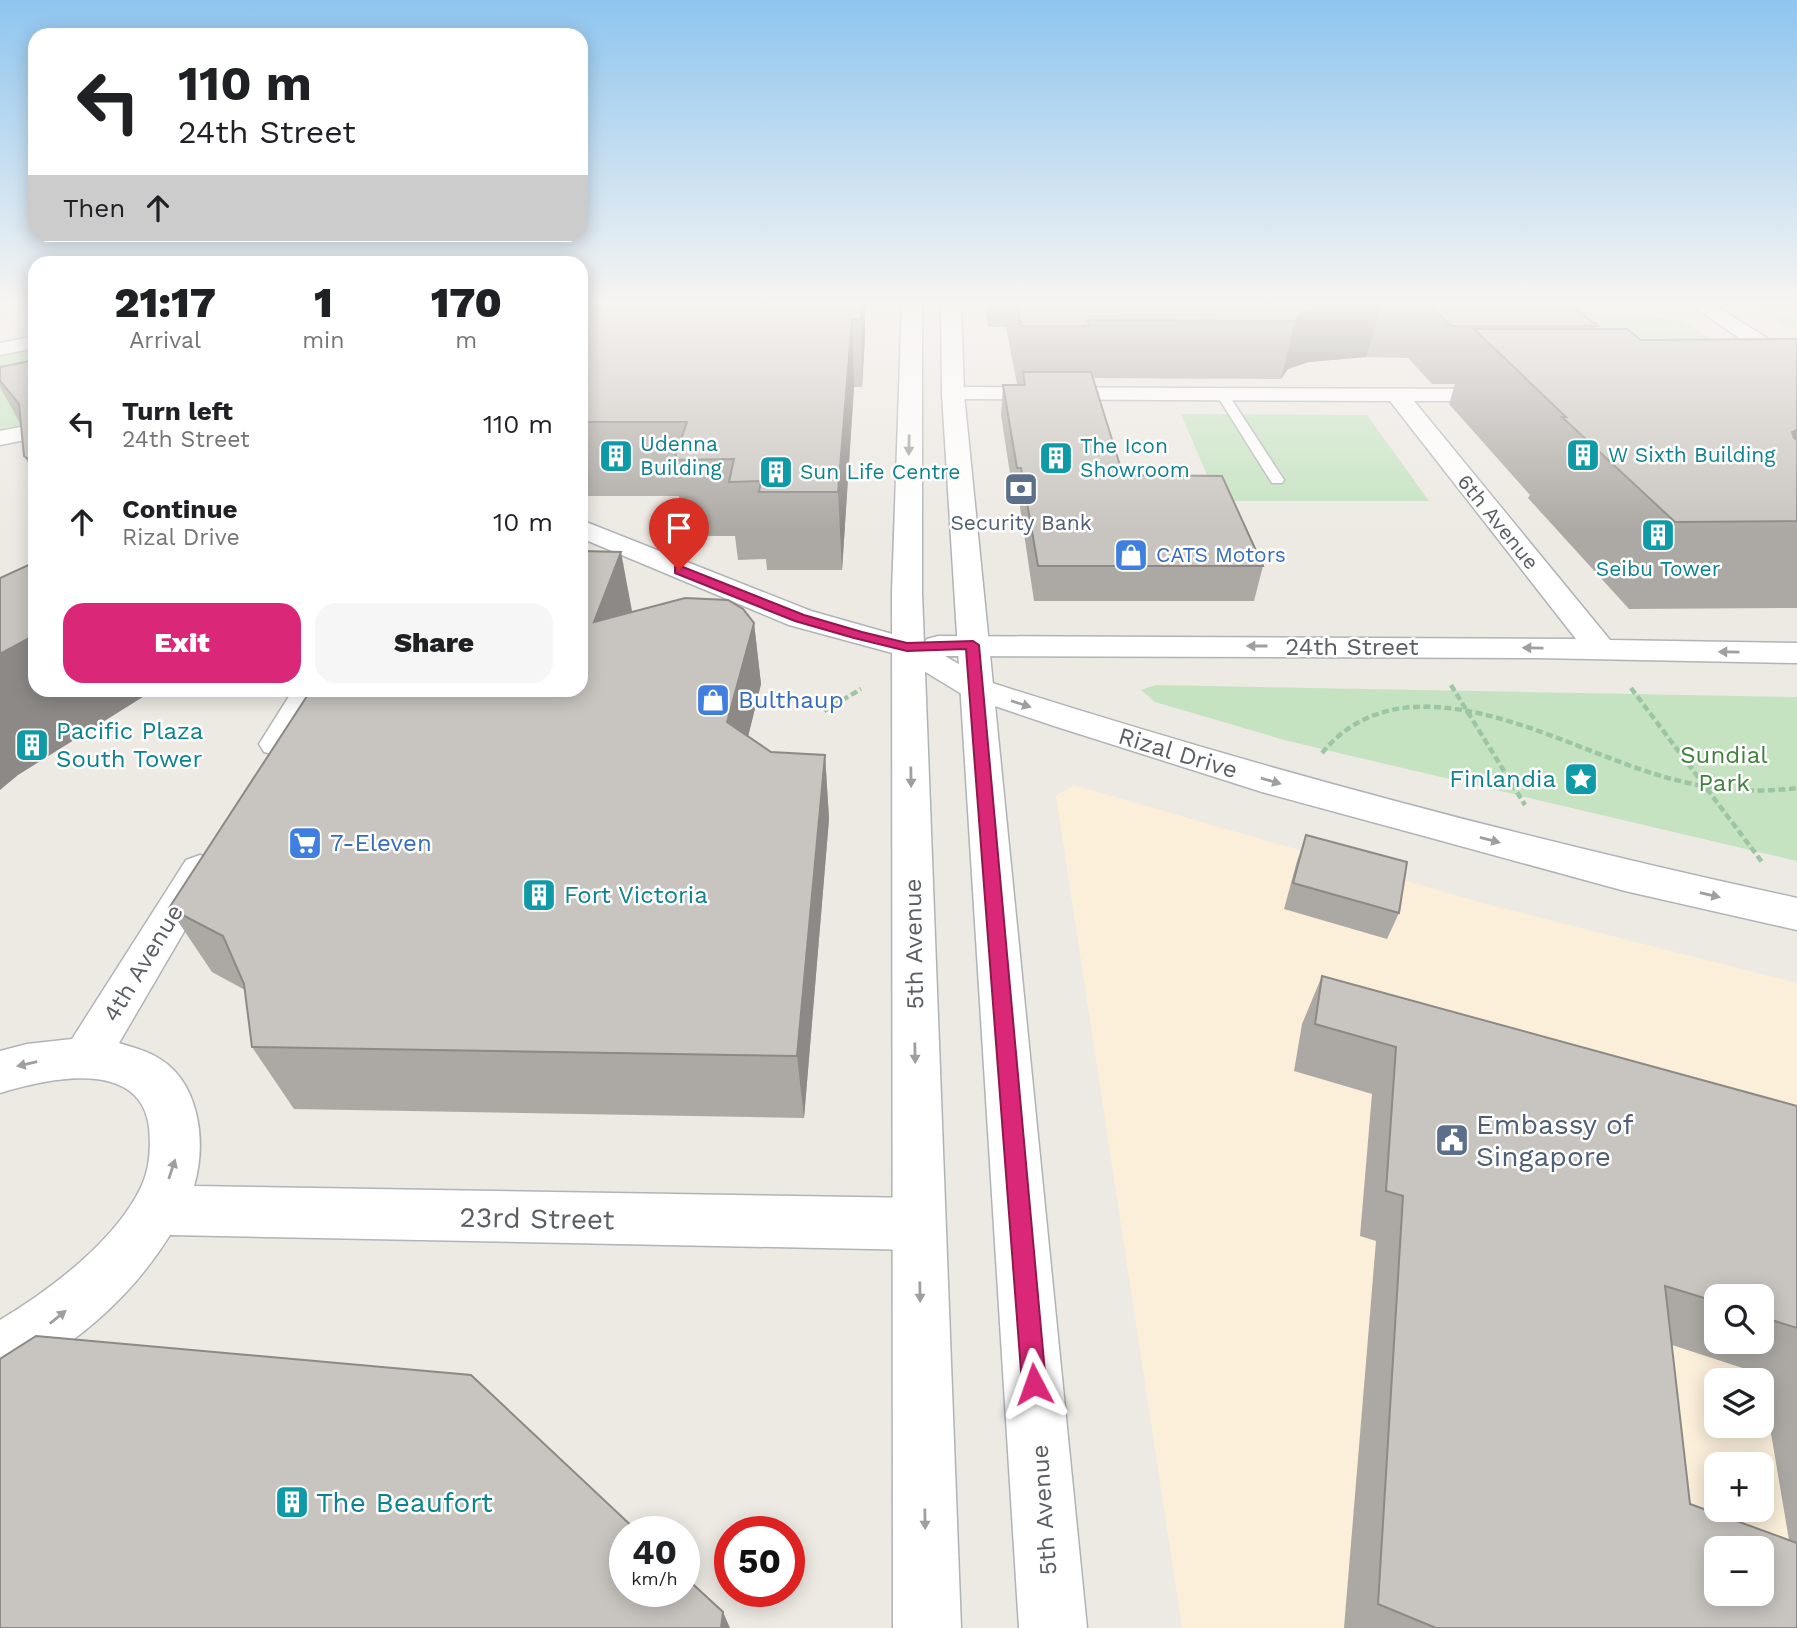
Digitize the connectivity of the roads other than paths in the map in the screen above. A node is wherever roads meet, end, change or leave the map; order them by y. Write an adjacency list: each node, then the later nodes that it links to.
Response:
1 (911, 379): 11 (street, 5th Avenue, one-way to 11)
2 (953, 379): 3 (street, 5th Avenue)
3 (953, 394): 4 (street); 14 (street, 5th Avenue)
4 (1222, 394): 5 (street); 9 (lane)
5 (1396, 394): 6 (street); 12 (street, 6th Avenue)
6 (1533, 394)
7 (28, 432): 8 (street)
8 (0, 438)
9 (1277, 480)
10 (588, 531): 11 (street, Rizal Drive)
11 (907, 647): 14 (street, Rizal Drive); 14 (street, 24th Street); 22 (street, 5th Avenue, one-way to 22)
12 (1601, 649): 13 (street, 24th Street, one-way to 12); 14 (street, 24th Street, one-way to 14)
13 (1797, 653)
14 (975, 667): 18 (street, Rizal Drive, one-way to 18); 25 (street, 5th Avenue)
15 (306, 697): 16 (street)
16 (260, 772)
17 (216, 844): 19 (street, 4th Avenue)
18 (1797, 914)
19 (86, 1057): 20 (street, one-way to 20); 21 (street, one-way to 19)
20 (0, 1072)
21 (156, 1210): 22 (street, 23rd Street); 23 (street, one-way to 21)
22 (918, 1224): 24 (street, 5th Avenue, one-way to 24)
23 (0, 1352)
24 (927, 1628)
25 (1053, 1628)

